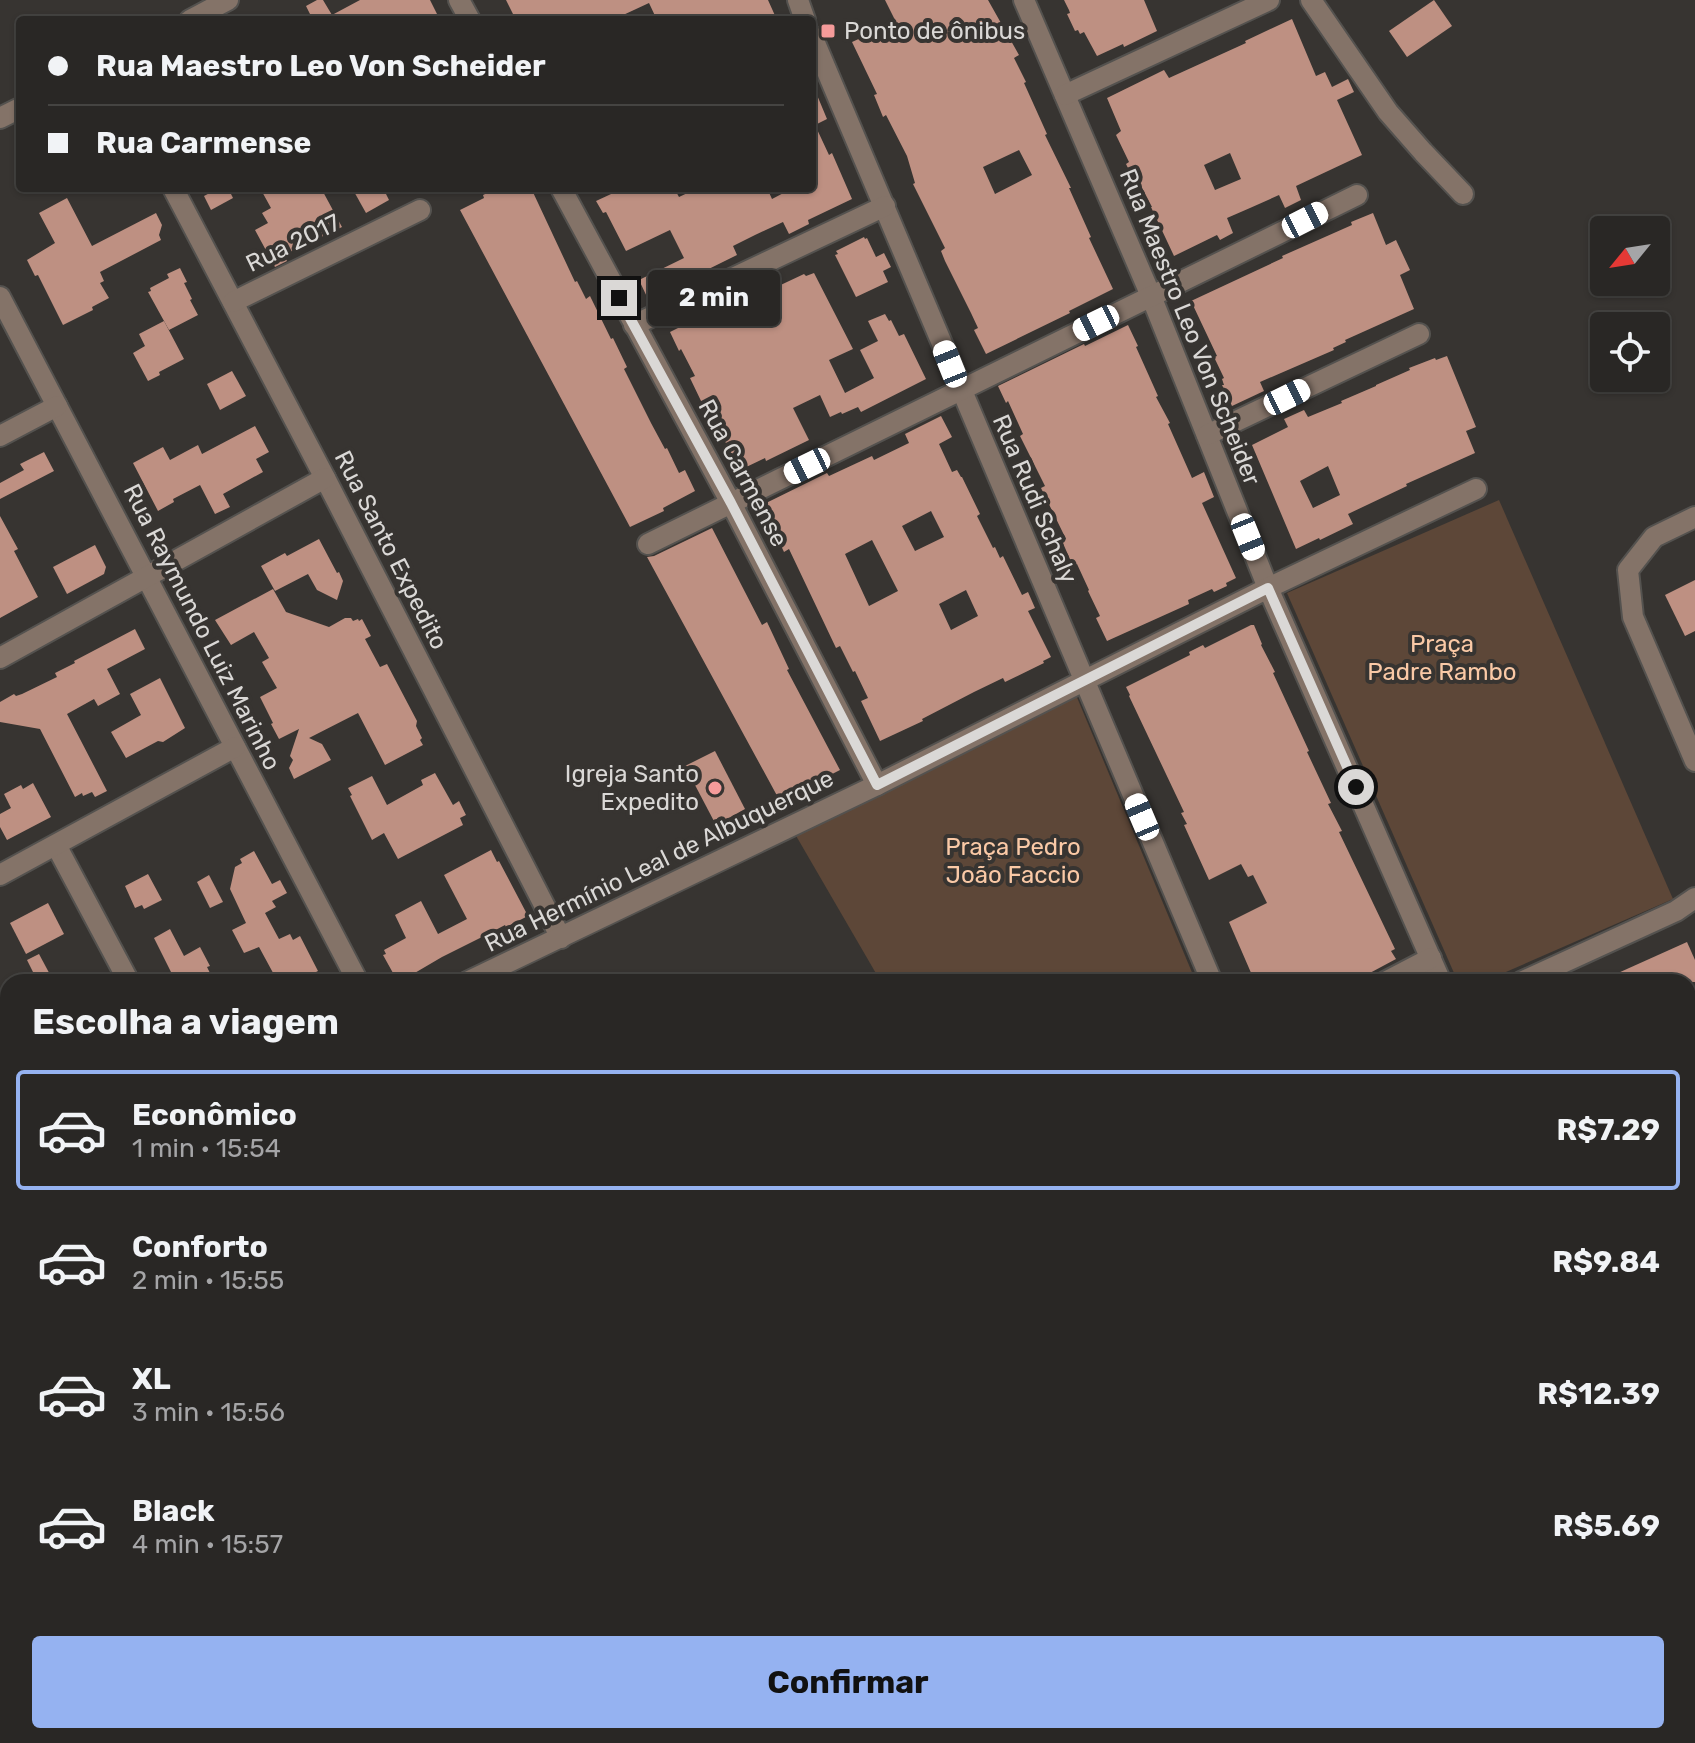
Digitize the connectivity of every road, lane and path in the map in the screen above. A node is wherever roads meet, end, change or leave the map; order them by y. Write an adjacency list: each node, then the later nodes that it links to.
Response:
1 (228, 0): 5 (street)
2 (1024, 0): 7 (street, Rua Maestro Leo Von Scheider)
3 (1269, 0): 7 (street)
4 (1311, 0): 10 (street)
5 (198, 16)
6 (816, 45): 12 (street, Rua Rudi Schaly)
7 (1065, 95): 14 (street, Rua Maestro Leo Von Scheider)
8 (175, 192): 16 (street, Rua Santo Expedito)
9 (563, 192): 17 (street, Rua Carmense)
10 (1463, 194)
11 (1357, 195): 14 (street)
12 (885, 206): 17 (street); 19 (street, Rua Rudi Schaly)
13 (420, 210): 16 (street, Rua 2017)
14 (1151, 296): 19 (street); 21 (street, Rua Maestro Leo Von Scheider)
15 (0, 297): 20 (street, Rua Raymundo Luiz Marinho)
16 (233, 302): 23 (street, Rua Santo Expedito)
17 (634, 325): 25 (street, Rua Carmense)
18 (1419, 334): 21 (street)
19 (961, 390): 25 (street); 31 (street, Rua Rudi Schaly)
20 (57, 406): 22 (street); 28 (street, Rua Raymundo Luiz Marinho)
21 (1207, 435): 29 (street, Rua Maestro Leo Von Scheider)
22 (0, 436)
23 (325, 478): 28 (street); 38 (street, Rua Santo Expedito)
24 (1476, 489): 29 (street, Rua Hermínio Leal de Albuquerque)
25 (731, 503): 27 (street); 34 (street, Rua Carmense)
26 (1695, 517): 33 (street)
27 (648, 544)
28 (147, 576): 30 (street); 32 (street, Rua Raymundo Luiz Marinho)
29 (1268, 588): 31 (street, Rua Hermínio Leal de Albuquerque); 39 (street, Rua Maestro Leo Von Scheider)
30 (0, 658)
31 (1084, 680): 34 (street, Rua Hermínio Leal de Albuquerque); 43 (street, Rua Rudi Schaly)
32 (235, 747): 35 (street); 41 (street, Rua Raymundo Luiz Marinho)
33 (1695, 761)
34 (877, 785): 38 (street, Rua Hermínio Leal de Albuquerque)
35 (56, 845): 36 (street); 40 (street)
36 (0, 875)
37 (1695, 898): 46 (street)
38 (561, 938): 42 (street, Rua Hermínio Leal de Albuquerque)
39 (1431, 958): 44 (street); 45 (street, Rua Maestro Leo Von Scheider)
40 (125, 974)
41 (354, 974)
42 (484, 974)
43 (1209, 974)
44 (1400, 974)
45 (1438, 974)
46 (1538, 974)

